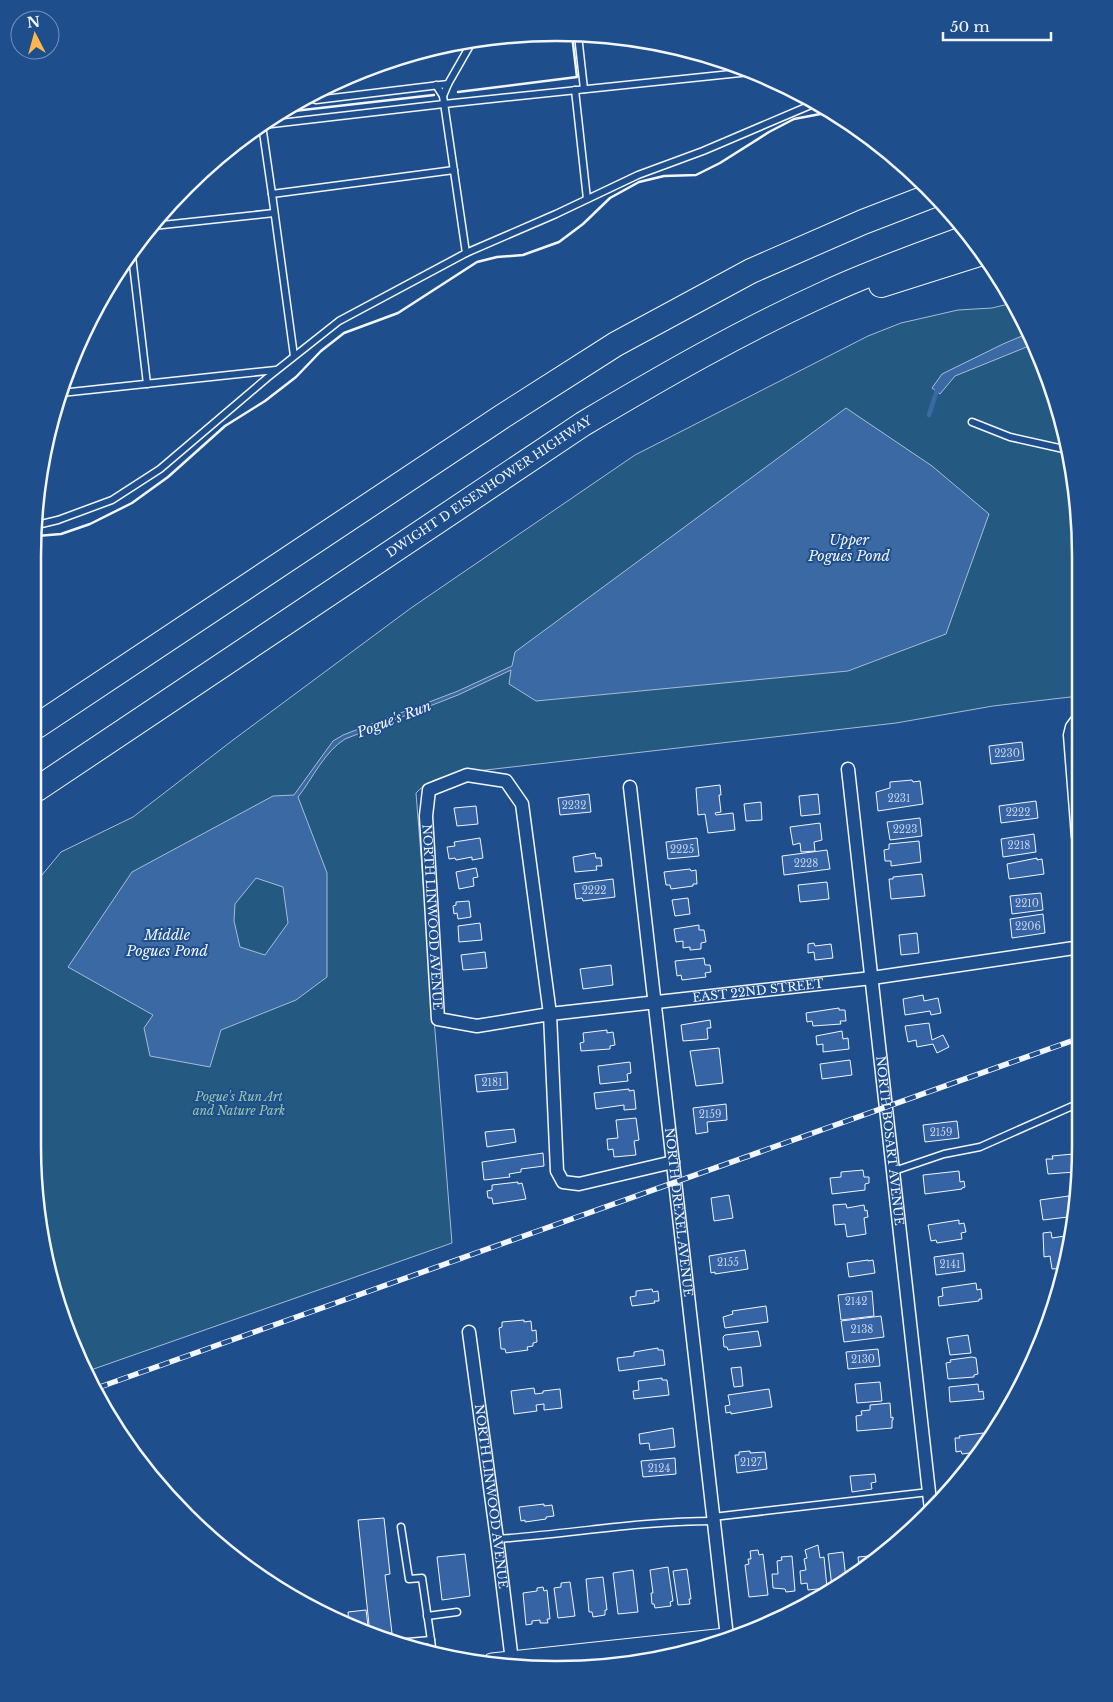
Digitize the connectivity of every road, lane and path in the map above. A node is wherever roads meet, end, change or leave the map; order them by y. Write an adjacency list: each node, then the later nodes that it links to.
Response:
1 (579, 42): 6 (lane)
2 (468, 49): 4 (lane)
3 (735, 74): 6 (lane)
4 (448, 84): 5 (lane); 8 (lane)
5 (436, 85): 8 (lane); 9 (lane)
6 (584, 89): 7 (lane)
7 (575, 90): 10 (lane); 17 (lane)
8 (443, 96): 10 (lane)
9 (318, 100)
10 (444, 104): 12 (lane); 14 (lane)
11 (807, 107): 17 (lane)
12 (278, 123)
13 (263, 133): 15 (lane)
14 (454, 170): 15 (lane); 21 (lane)
15 (272, 194): 18 (lane)
16 (926, 198): 32 (highway)
17 (587, 199): 21 (lane)
18 (274, 213): 19 (lane); 25 (lane)
19 (163, 225)
20 (962, 239): 24 (highway, DWIGHT D EISENHOWER HIGHWAY)
21 (466, 253): 25 (lane)
22 (974, 255): 24 (highway)
23 (133, 263): 27 (lane)
24 (744, 333): 36 (highway, DWIGHT D EISENHOWER HIGHWAY)
25 (294, 356): 26 (lane)
26 (277, 370): 27 (lane); 31 (lane)
27 (147, 384): 28 (lane)
28 (69, 392)
29 (972, 422): 30 (lane)
30 (1060, 448)
31 (42, 524)
32 (41, 723)
33 (1072, 727): 34 (street)
34 (1072, 761)
35 (848, 769): 39 (street, NORTH BOSART AVENUE)
36 (41, 786)
37 (630, 787): 40 (street, NORTH DREXEL AVENUE)
38 (1072, 948): 39 (street, EAST 22ND STREET)
39 (872, 978): 40 (street, EAST 22ND STREET); 45 (street, NORTH BOSART AVENUE)
40 (655, 1002): 41 (street, EAST 22ND STREET); 44 (street, NORTH DREXEL AVENUE)
41 (550, 1014): 42 (street, EAST 22ND STREET); 42 (street, NORTH LINWOOD AVENUE); 44 (street)
42 (438, 1019)
43 (1072, 1106): 45 (lane)
44 (673, 1162): 49 (street, NORTH DREXEL AVENUE)
45 (894, 1170): 47 (street, NORTH BOSART AVENUE)
46 (469, 1332): 51 (street, NORTH LINWOOD AVENUE)
47 (929, 1492): 48 (street, NORTH BOSART AVENUE); 49 (lane)
48 (930, 1500)
49 (713, 1519): 51 (lane); 54 (street, NORTH DREXEL AVENUE)
50 (401, 1527): 53 (lane)
51 (497, 1539): 60 (street, NORTH LINWOOD AVENUE)
52 (457, 1612): 53 (lane)
53 (428, 1616): 55 (lane)
54 (725, 1632)
55 (431, 1640): 56 (lane); 57 (lane)
56 (417, 1641)
57 (432, 1645)
58 (675, 1647): 59 (main road)
59 (610, 1658)
60 (512, 1659)
61 (598, 1659): 62 (main road)
62 (537, 1660)

